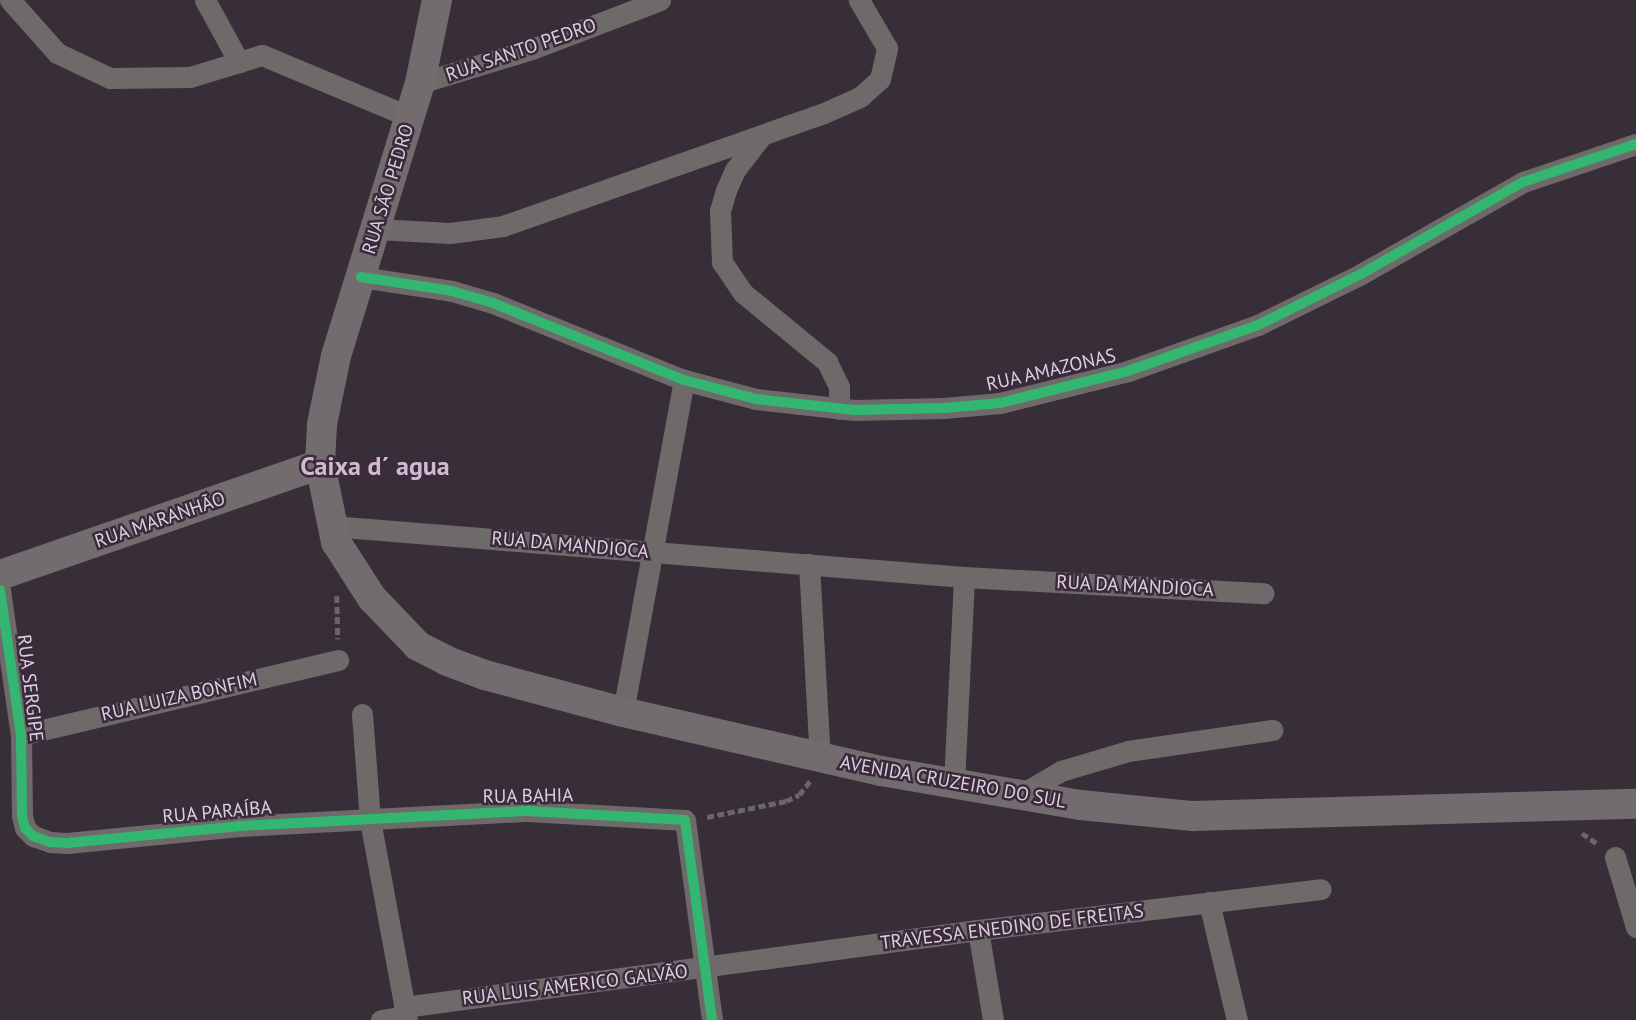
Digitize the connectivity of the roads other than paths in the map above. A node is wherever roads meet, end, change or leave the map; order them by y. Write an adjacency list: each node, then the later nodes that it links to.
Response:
1 (205, 0): 6 (street)
2 (437, 0): 7 (main road, RUA SÃO PEDRO)
3 (660, 0): 7 (street, RUA SANTO PEDRO)
4 (859, 0): 9 (street)
5 (8, 1): 6 (street)
6 (239, 62): 8 (street)
7 (420, 83): 8 (main road, RUA SÃO PEDRO)
8 (410, 117): 11 (main road, RUA SÃO PEDRO)
9 (762, 135): 11 (street); 14 (street)
10 (1636, 144): 14 (street, RUA AMAZONAS)
11 (377, 229): 12 (main road, RUA SÃO PEDRO)
12 (361, 277): 13 (street, RUA AMAZONAS); 15 (main road, RUA SÃO PEDRO)
13 (684, 380): 14 (street, RUA AMAZONAS); 17 (street)
14 (839, 409)
15 (320, 464): 16 (main road, RUA SÃO PEDRO); 19 (main road, RUA MARANHÃO)
16 (334, 534): 17 (street, RUA DA MANDIOCA); 24 (main road, AVENIDA CRUZEIRO DO SUL)
17 (651, 552): 18 (street, RUA DA MANDIOCA); 24 (street)
18 (809, 564): 20 (street, RUA DA MANDIOCA); 28 (street)
19 (0, 575)
20 (964, 576): 22 (street, RUA DA MANDIOCA); 29 (street)
21 (0, 590): 27 (street, RUA SERGIPE)
22 (1264, 593)
23 (338, 660): 27 (street, RUA LUIZA BONFIM)
24 (622, 712): 28 (main road, AVENIDA CRUZEIRO DO SUL)
25 (362, 715): 32 (street)
26 (1272, 730): 30 (street)
27 (20, 735): 33 (street, RUA SERGIPE)
28 (820, 758): 29 (main road, AVENIDA CRUZEIRO DO SUL)
29 (954, 783): 30 (main road, AVENIDA CRUZEIRO DO SUL)
30 (1020, 794): 31 (main road, AVENIDA CRUZEIRO DO SUL)
31 (1636, 804)
32 (370, 820): 33 (street, RUA PARAÍBA); 39 (street, RUA BAHIA); 40 (street)
33 (67, 843)
34 (1615, 857): 37 (street)
35 (1321, 889): 36 (street, TRAVESSA ENEDINO DE FREITAS)
36 (1209, 902): 38 (street, TRAVESSA ENEDINO DE FREITAS); 44 (street)
37 (1636, 927)
38 (978, 930): 39 (street, TRAVESSA ENEDINO DE FREITAS); 43 (street)
39 (704, 968): 40 (street, RUA LUIS AMERICO GALVÃO); 42 (street)
40 (406, 1014): 41 (street, RUA LUIS AMERICO GALVÃO)
41 (382, 1020)
42 (712, 1020)
43 (993, 1020)
44 (1237, 1020)

